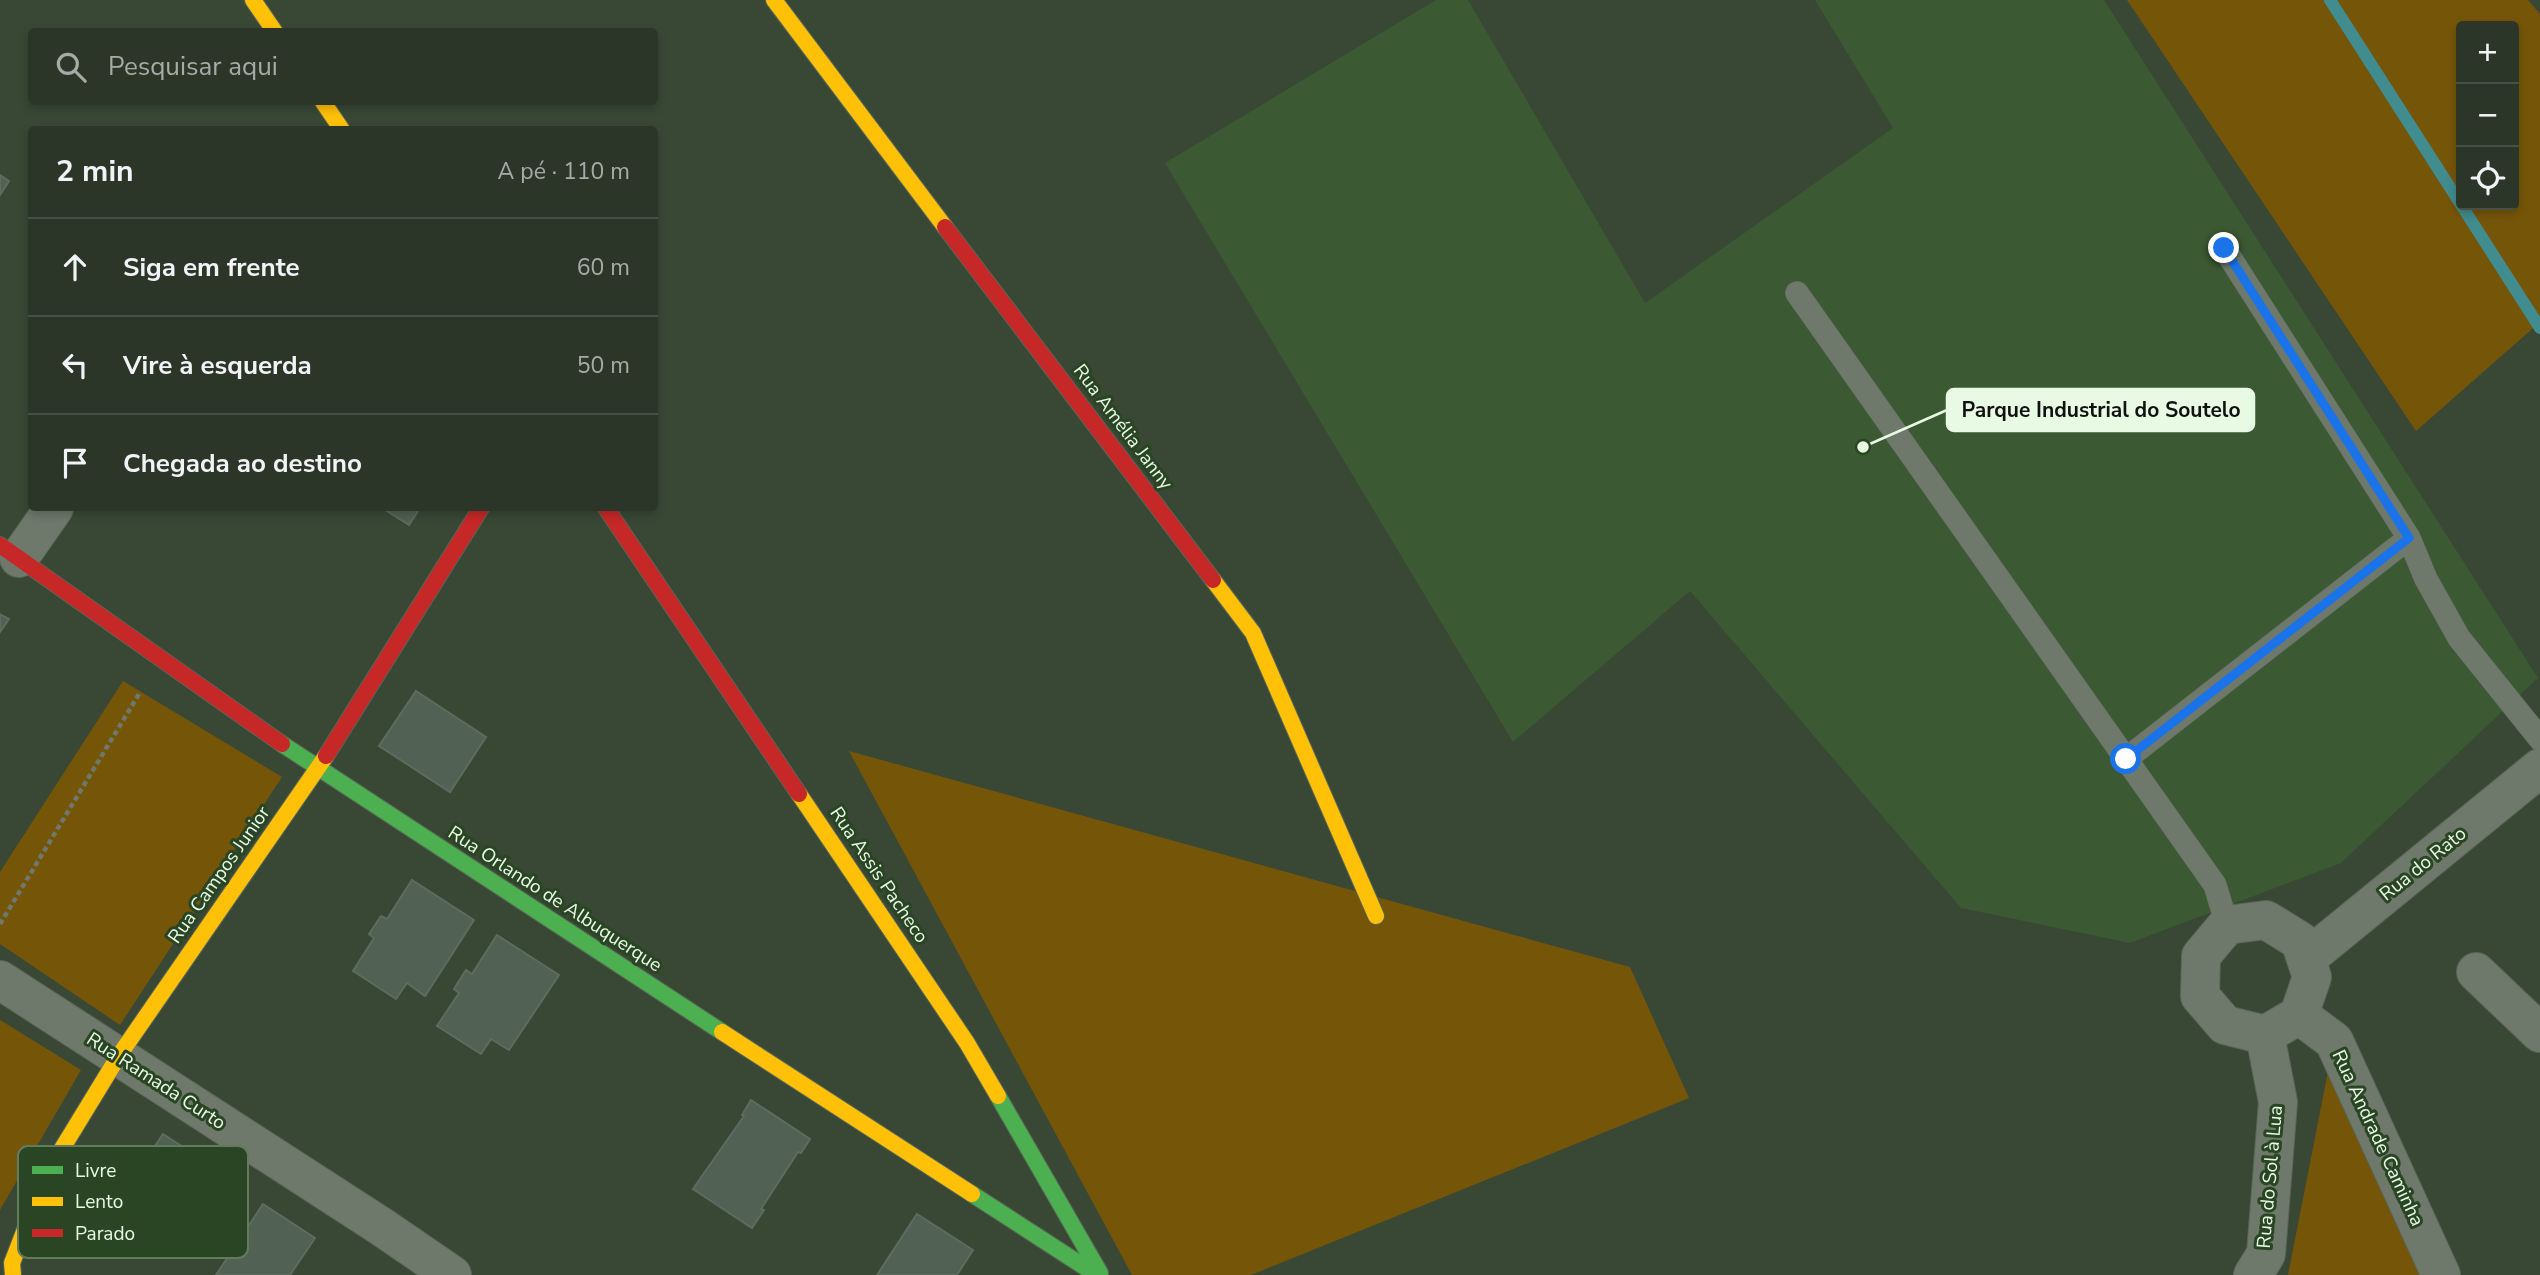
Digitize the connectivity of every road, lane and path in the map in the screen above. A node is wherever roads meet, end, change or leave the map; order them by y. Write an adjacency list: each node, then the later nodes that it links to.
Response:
1 (253, 0): 3 (street)
2 (774, 0): 16 (street, Rua Amélia Janny)
3 (272, 28)
4 (2224, 248): 9 (lane)
5 (1797, 293): 13 (lane)
6 (51, 511): 10 (street)
7 (479, 511): 15 (street, Rua Campos Junior)
8 (608, 511): 30 (street, Rua Assis Pacheco)
9 (2409, 538): 12 (lane); 13 (lane)
10 (10, 552): 11 (street, Rua Orlando de Albuquerque)
11 (161, 659): 15 (street, Rua Orlando de Albuquerque); 17 (path)
12 (2540, 739)
13 (2126, 759): 18 (lane)
14 (2540, 768): 19 (street, Rua do Rato)
15 (318, 770): 25 (street, Rua Campos Junior); 30 (street, Rua Orlando de Albuquerque)
16 (1376, 916)
17 (0, 924)
18 (2227, 925): 19 (street); 24 (street)
19 (2306, 959): 22 (street)
20 (2476, 972): 23 (street)
21 (0, 980): 25 (street, Rua Ramada Curto)
22 (2299, 1015): 24 (street); 32 (street, Rua Andrade Caminha)
23 (2540, 1033)
24 (2265, 1035): 31 (street, Rua do Sol à Lua)
25 (118, 1057): 26 (street, Rua Campos Junior); 29 (street, Rua Ramada Curto)
26 (64, 1146)
27 (18, 1247): 28 (street, Rua Campos Junior)
28 (13, 1275)
29 (452, 1275)
30 (1099, 1275)
31 (2253, 1275)
32 (2441, 1275)

